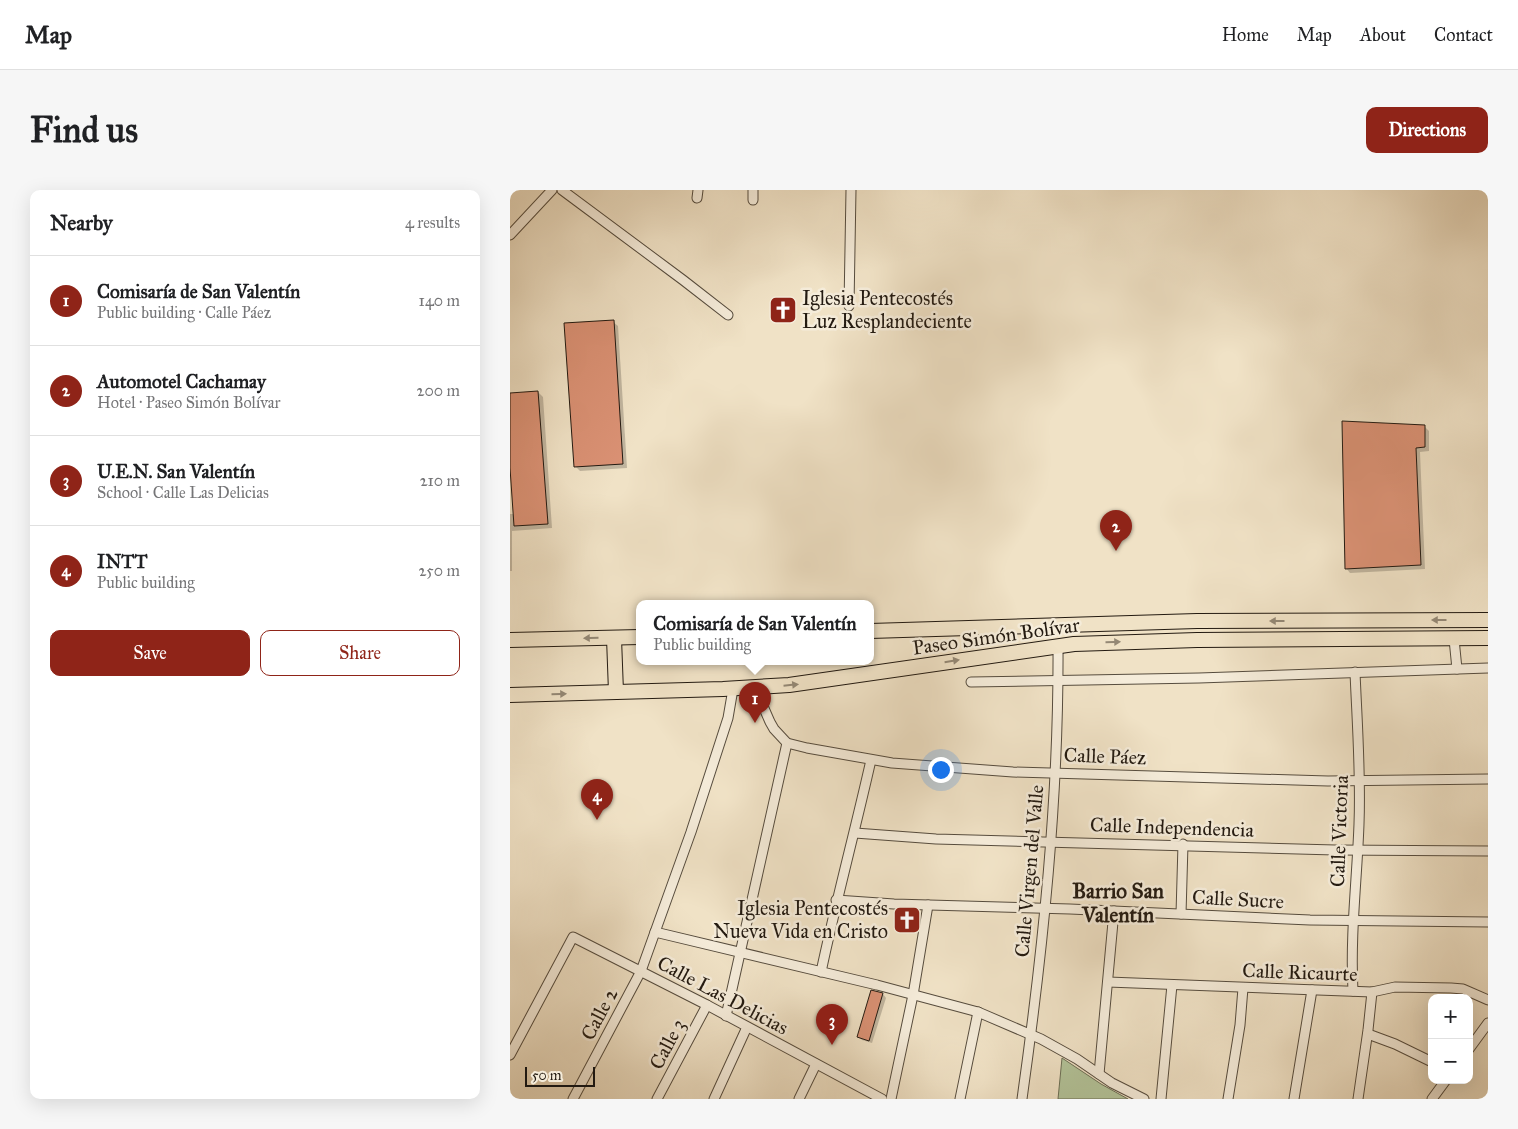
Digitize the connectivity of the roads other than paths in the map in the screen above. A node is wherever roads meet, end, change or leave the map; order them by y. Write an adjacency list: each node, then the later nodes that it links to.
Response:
1 (552, 190): 6 (street)
2 (562, 190): 8 (street)
3 (753, 190): 5 (street)
4 (851, 190): 7 (street)
5 (753, 200)
6 (510, 236)
7 (849, 306)
8 (728, 315)
9 (1488, 620): 10 (main road, Paseo Simón Bolívar, one-way to 10)
10 (874, 632)
11 (636, 637): 12 (main road)
12 (614, 638): 15 (main road, one-way to 15); 24 (main road)
13 (1488, 638): 14 (main road, Paseo Simón Bolívar)
14 (1454, 639): 16 (main road, Paseo Simón Bolívar, one-way to 14); 18 (street)
15 (510, 640)
16 (1058, 646): 21 (street, Calle Virgen del Valle); 22 (main road, Paseo Simón Bolívar, one-way to 16)
17 (1488, 668): 18 (street)
18 (1457, 669): 19 (street)
19 (1355, 672): 21 (street); 30 (street, Calle Victoria)
20 (971, 682): 21 (street)
21 (1058, 682): 28 (street, Calle Virgen del Valle)
22 (758, 687): 23 (main road, Paseo Simón Bolívar); 26 (street)
23 (733, 689): 24 (main road, Paseo Simón Bolívar); 43 (street, Calle 2)
24 (616, 692): 25 (main road, Paseo Simón Bolívar, one-way to 24)
25 (510, 696)
26 (788, 743): 27 (street, Calle Páez); 44 (street)
27 (872, 760): 28 (street, Calle Páez); 31 (street)
28 (1054, 772): 30 (street, Calle Páez); 32 (street, Calle Virgen del Valle)
29 (1488, 780): 30 (street, Calle Páez)
30 (1360, 781): 34 (street, Calle Victoria)
31 (855, 833): 32 (street, Calle Independencia); 36 (street)
32 (1049, 841): 33 (street, Calle Independencia); 38 (street, Calle Virgen del Valle)
33 (1182, 844): 34 (street, Calle Independencia); 40 (street)
34 (1357, 850): 35 (street, Calle Independencia); 41 (street, Calle Victoria)
35 (1488, 851)
36 (836, 900): 37 (street, Calle Sucre); 46 (street)
37 (928, 905): 38 (street, Calle Sucre); 53 (street)
38 (1044, 908): 39 (street, Calle Sucre); 61 (street, Calle Virgen del Valle)
39 (1114, 911): 40 (street, Calle Sucre); 47 (street)
40 (1181, 914): 41 (street, Calle Sucre)
41 (1352, 920): 42 (street, Calle Sucre); 51 (street, Calle Victoria)
42 (1488, 922)
43 (655, 932): 44 (street); 45 (street, Calle 2)
44 (741, 954): 46 (street); 57 (street)
45 (641, 971): 55 (street, Calle Las Delicias); 63 (street, Calle Las Delicias); 68 (street, Calle 2)
46 (821, 972): 53 (street)
47 (1108, 982): 48 (street, Calle Ricaurte); 66 (street)
48 (1172, 985): 49 (street, Calle Ricaurte); 77 (street)
49 (1243, 988): 50 (street, Calle Ricaurte); 78 (street)
50 (1312, 990): 51 (street, Calle Ricaurte); 79 (street)
51 (1353, 991): 52 (street, Calle Ricaurte)
52 (1372, 992): 54 (street, Calle Ricaurte); 60 (street)
53 (913, 995): 56 (street); 73 (street)
54 (1488, 1000)
55 (707, 1005): 57 (street, Calle Las Delicias); 69 (street, Calle 3)
56 (978, 1012): 61 (street); 74 (street)
57 (726, 1016): 59 (street, Calle Las Delicias)
58 (1488, 1024): 62 (street)
59 (747, 1027): 65 (street, Calle Las Delicias); 70 (street)
60 (1368, 1034): 64 (street); 80 (street)
61 (1031, 1035): 66 (street); 75 (street, Calle Virgen del Valle)
62 (1473, 1044)
63 (510, 1055)
64 (1428, 1060)
65 (816, 1064): 71 (street); 72 (street, Calle Las Delicias)
66 (1099, 1074): 76 (street)
67 (1443, 1084): 81 (street)
68 (573, 1099)
69 (657, 1099)
70 (714, 1099)
71 (799, 1099)
72 (881, 1099)
73 (891, 1099)
74 (960, 1099)
75 (1022, 1099)
76 (1144, 1099)
77 (1161, 1099)
78 (1228, 1099)
79 (1294, 1099)
80 (1358, 1099)
81 (1432, 1099)

